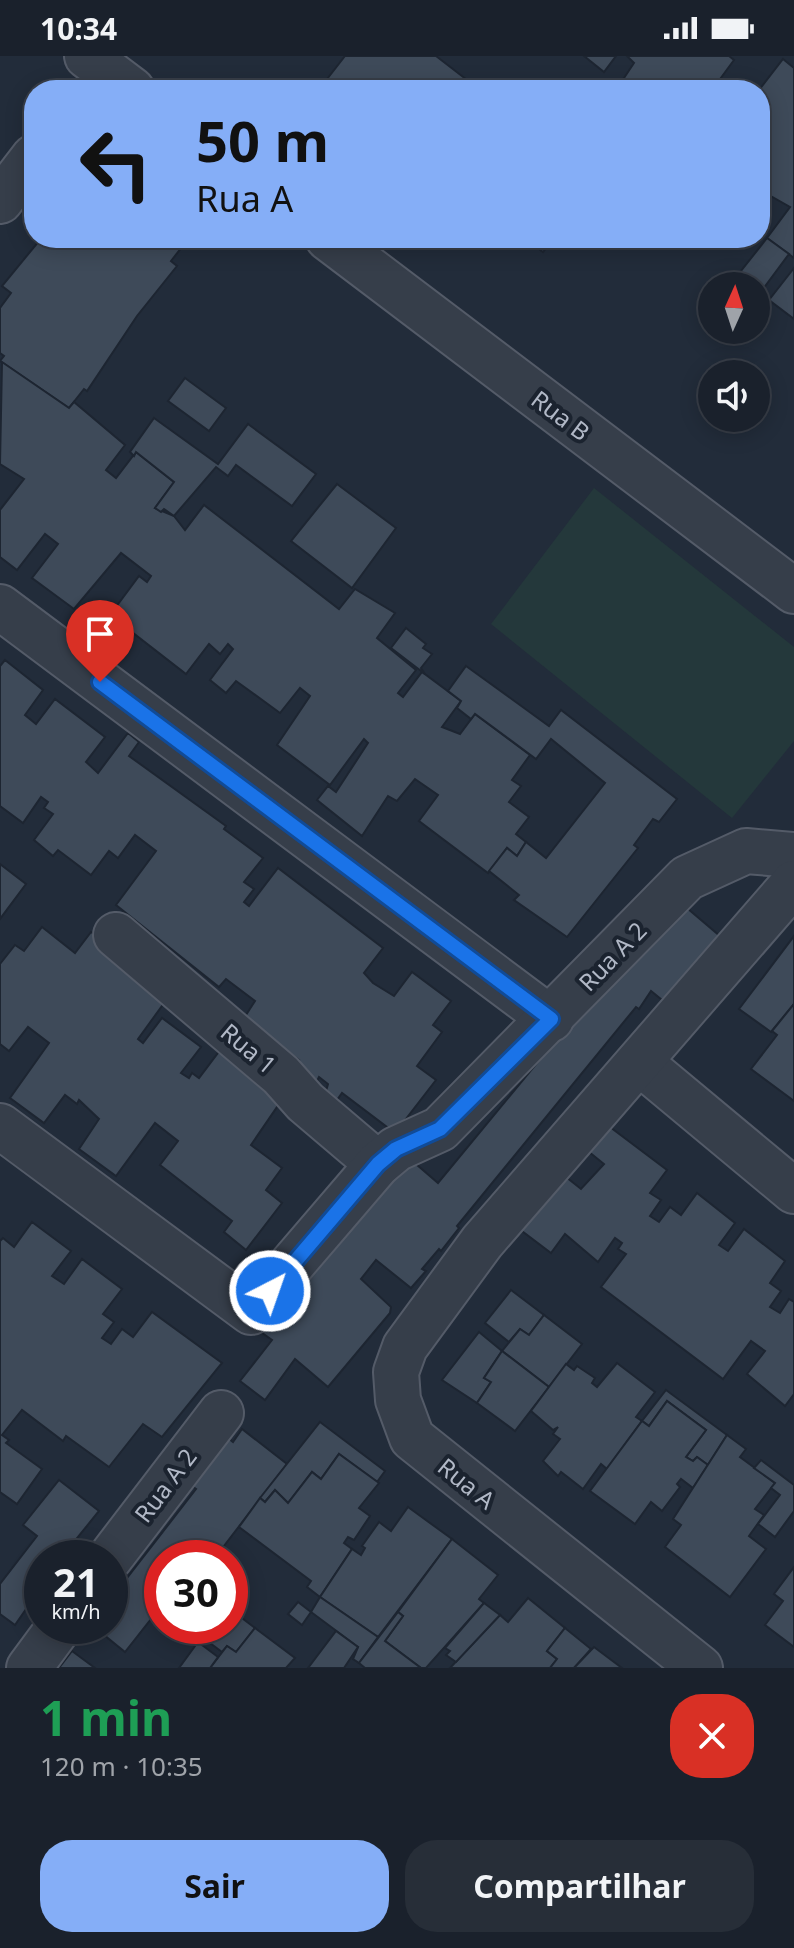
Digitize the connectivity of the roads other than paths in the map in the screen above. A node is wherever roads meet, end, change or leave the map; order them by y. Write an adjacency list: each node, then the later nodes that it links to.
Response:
1 (24, 170): 2 (street)
2 (0, 201)
3 (341, 248): 4 (street, Rua B)
4 (794, 591)
5 (0, 607): 9 (street)
6 (794, 855): 9 (street, Rua A 2)
7 (794, 883): 10 (street, Rua A)
8 (116, 935): 12 (street, Rua 1)
9 (551, 1019): 12 (street, Rua A 2)
10 (639, 1062): 13 (street); 18 (street, Rua A)
11 (0, 1126): 12 (street, Rua A 2)
12 (378, 1164)
13 (794, 1191)
14 (221, 1413): 15 (street, Rua A 2)
15 (124, 1540)
16 (47, 1644): 17 (street)
17 (29, 1668)
18 (700, 1668)

